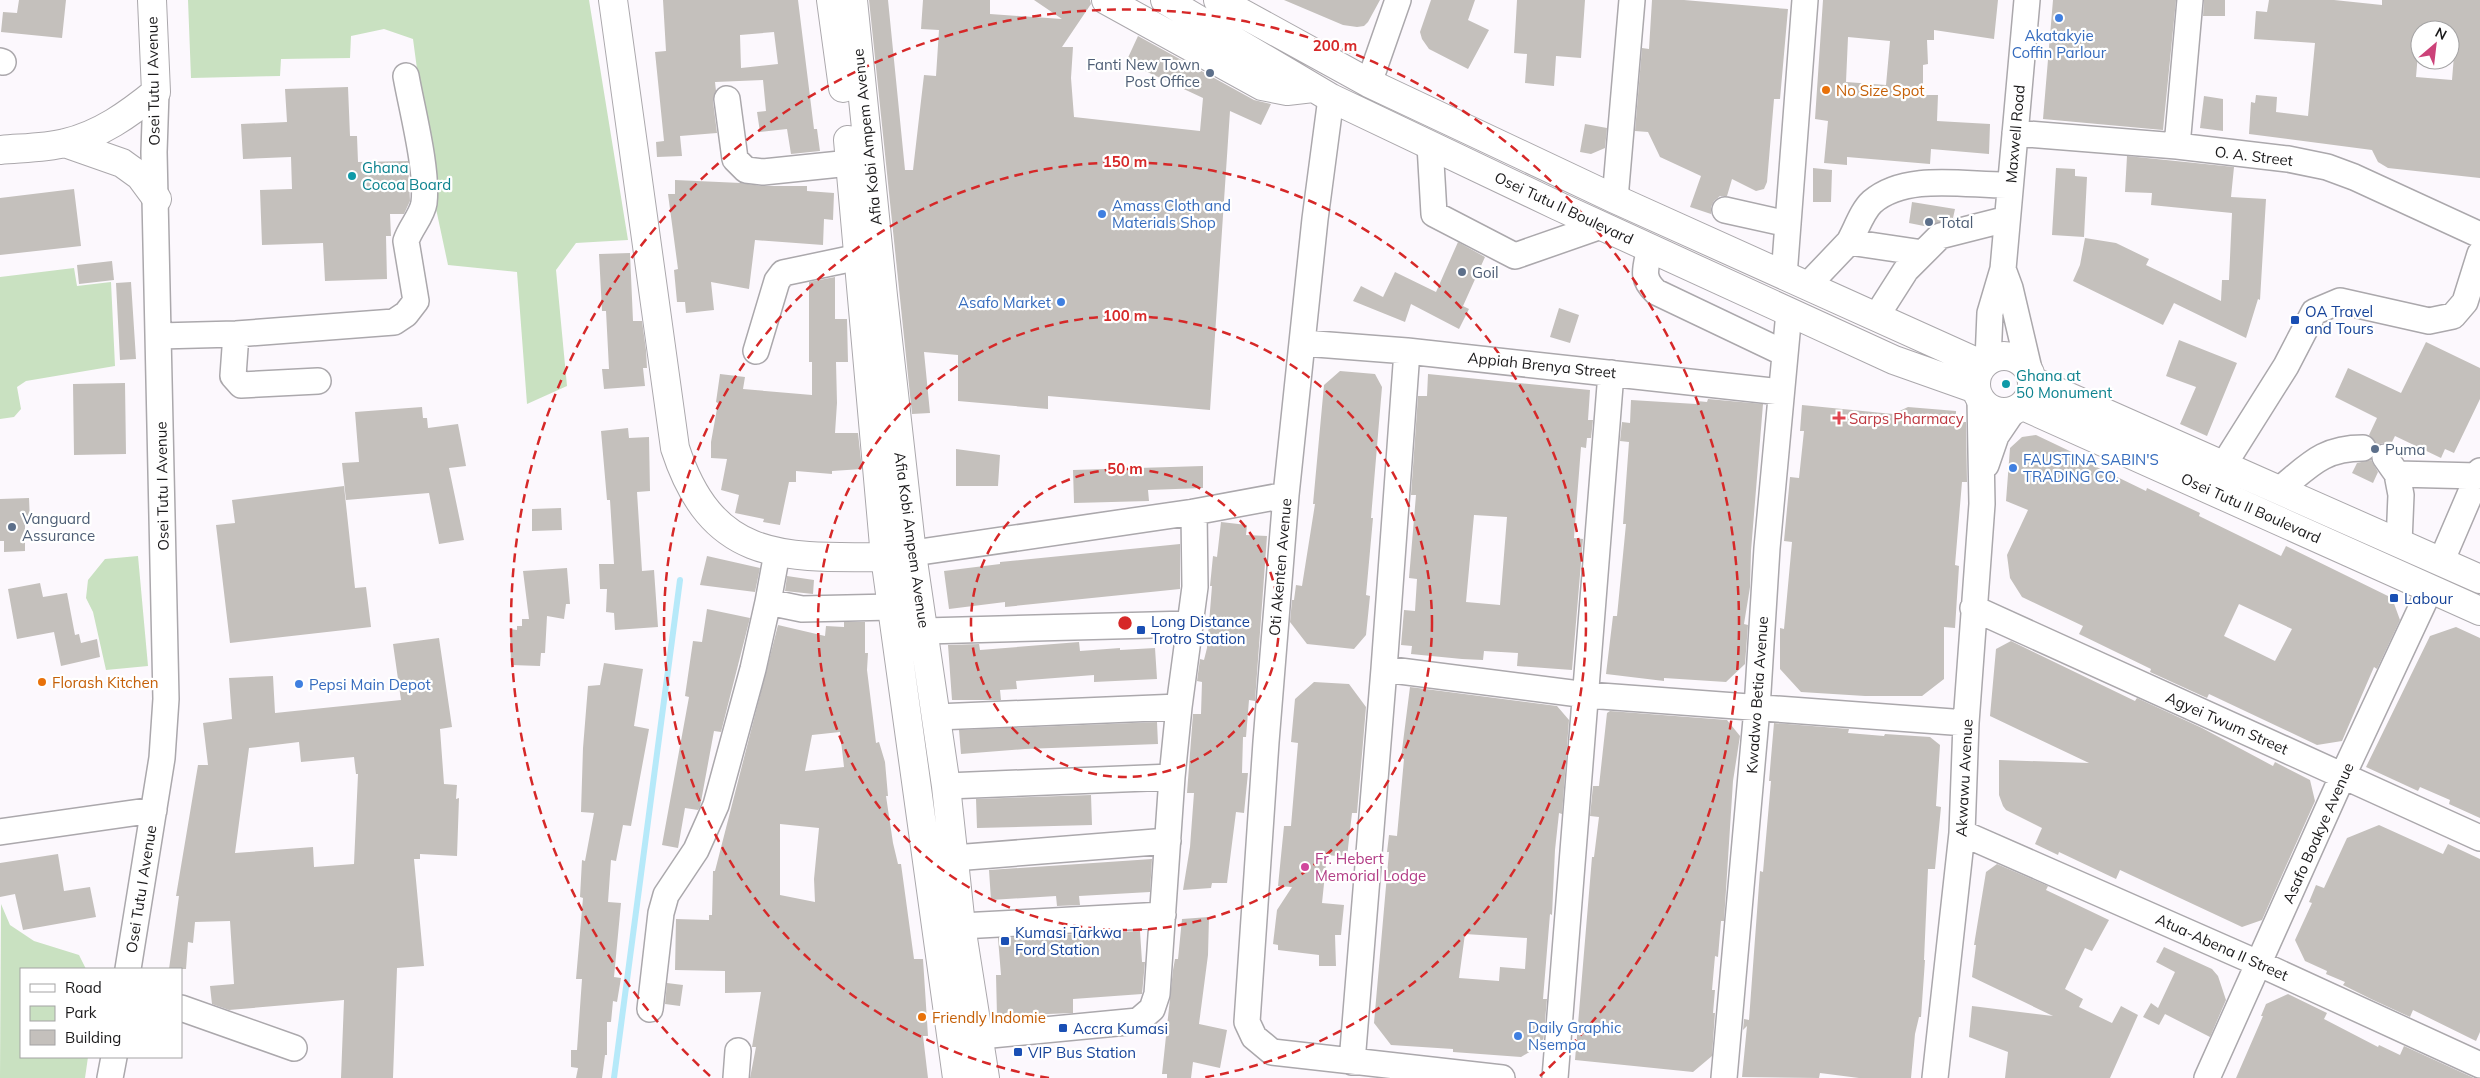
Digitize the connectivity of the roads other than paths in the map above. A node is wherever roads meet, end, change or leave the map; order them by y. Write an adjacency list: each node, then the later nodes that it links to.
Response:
1 (152, 0): 15 (main road, Osei Tutu I Avenue)
2 (613, 0): 61 (main road)
3 (831, 0): 23 (main road, Afia Kobi Ampem Avenue)
4 (853, 0): 62 (main road, Afia Kobi Ampem Avenue)
5 (1106, 0): 16 (main road)
6 (1165, 0): 16 (main road, Osei Tutu II Boulevard)
7 (1218, 0): 14 (main road, Osei Tutu II Boulevard)
8 (1398, 0): 14 (street)
9 (1632, 0): 26 (street)
10 (1805, 0): 29 (street)
11 (2027, 0): 18 (street, Maxwell Road)
12 (2190, 0): 21 (street)
13 (406, 76): 41 (street)
14 (1368, 83): 26 (main road, Osei Tutu II Boulevard)
15 (156, 92): 19 (main road); 25 (street, Osei Tutu I Avenue)
16 (1322, 93): 20 (main road, Osei Tutu II Boulevard); 43 (street, Oti Akenten Avenue)
17 (727, 99): 23 (street)
18 (2015, 133): 21 (street, O. A. Street); 24 (street, Maxwell Road)
19 (65, 143): 22 (main road); 25 (main road)
20 (1430, 145): 30 (main road, Osei Tutu II Boulevard); 30 (street)
21 (2177, 146): 31 (street, O. A. Street)
22 (0, 150)
23 (850, 163): 36 (main road, Afia Kobi Ampem Avenue)
24 (2010, 186): 28 (street, Maxwell Road); 32 (street)
25 (157, 199): 42 (street, Osei Tutu I Avenue)
26 (1615, 199): 38 (main road, Osei Tutu II Boulevard)
27 (1726, 210): 29 (street)
28 (2007, 218): 34 (street); 37 (street, Maxwell Road)
29 (1788, 224): 38 (street)
30 (1601, 226): 33 (main road, Osei Tutu II Boulevard)
31 (2480, 235)
32 (1849, 242): 34 (street); 38 (street)
33 (1650, 248): 39 (main road, Osei Tutu II Boulevard); 46 (street)
34 (1923, 253): 40 (street)
35 (2480, 254): 54 (street)
36 (859, 257): 44 (street); 63 (main road, Afia Kobi Ampem Avenue)
37 (2003, 269): 48 (street, Maxwell Road); 49 (street, Maxwell Road)
38 (1795, 281): 40 (main road, Osei Tutu II Boulevard)
39 (1789, 312): 46 (street, Kwadwo Betia Avenue); 49 (main road, Osei Tutu II Boulevard)
40 (1876, 317): 49 (main road, Osei Tutu II Boulevard)
41 (236, 334): 42 (street); 50 (street)
42 (159, 336): 82 (street, Osei Tutu I Avenue)
43 (1303, 343): 45 (street, Appiah Brenya Street); 58 (street, Oti Akenten Avenue)
44 (756, 351)
45 (1408, 351): 47 (street, Appiah Brenya Street); 73 (street)
46 (1784, 353): 51 (street, Kwadwo Betia Avenue)
47 (1611, 373): 51 (street, Appiah Brenya Street); 74 (street)
48 (2031, 375): 49 (main road); 52 (main road); 54 (main road, Osei Tutu II Boulevard)
49 (1982, 378): 52 (main road); 56 (street, Akwawu Avenue)
50 (318, 381)
51 (1781, 392): 76 (street, Kwadwo Betia Avenue)
52 (2018, 408): 56 (street, Akwawu Avenue); 66 (main road, Osei Tutu II Boulevard)
53 (2382, 460): 55 (street); 57 (street); 60 (street)
54 (2223, 466): 57 (main road, Osei Tutu II Boulevard)
55 (2479, 474): 64 (street)
56 (1982, 477): 69 (street, Akwawu Avenue)
57 (2279, 490): 60 (main road, Osei Tutu II Boulevard)
58 (1286, 495): 59 (street); 99 (street, Oti Akenten Avenue)
59 (1194, 512): 62 (street); 71 (street)
60 (2399, 543): 64 (main road, Osei Tutu II Boulevard)
61 (777, 553): 63 (main road); 67 (street)
62 (912, 554): 63 (street); 72 (main road, Afia Kobi Ampem Avenue)
63 (885, 557): 68 (main road, Afia Kobi Ampem Avenue)
64 (2441, 562): 65 (main road, Osei Tutu II Boulevard)
65 (2480, 579)
66 (2430, 589): 70 (main road, Osei Tutu II Boulevard); 79 (street, Asafo Boakye Avenue)
67 (768, 602): 68 (street); 93 (street)
68 (892, 607): 95 (main road, Afia Kobi Ampem Avenue)
69 (1973, 608): 78 (street, Akwawu Avenue); 79 (street, Agyei Twum Street)
70 (2480, 611)
71 (1190, 624): 72 (street); 75 (street)
72 (924, 632): 77 (main road, Afia Kobi Ampem Avenue)
73 (1384, 669): 74 (street); 99 (street)
74 (1587, 694): 76 (street); 106 (street)
75 (1179, 707): 77 (street); 80 (street)
76 (1758, 708): 78 (street); 107 (street, Kwadwo Betia Avenue)
77 (936, 716): 81 (main road, Afia Kobi Ampem Avenue)
78 (1966, 723): 84 (street, Akwawu Avenue)
79 (2343, 775): 85 (street, Agyei Twum Street); 90 (street, Asafo Boakye Avenue)
80 (1172, 776): 81 (street); 86 (street)
81 (946, 786): 87 (main road, Afia Kobi Ampem Avenue)
82 (154, 810): 83 (street); 91 (street, Osei Tutu I Avenue)
83 (0, 832)
84 (1962, 833): 90 (street, Atua-Abena II Street); 108 (street, Akwawu Avenue)
85 (2480, 838)
86 (1168, 842): 87 (street); 88 (street)
87 (954, 858): 89 (main road, Afia Kobi Ampem Avenue)
88 (1163, 915): 89 (street); 94 (street)
89 (962, 926): 94 (main road, Afia Kobi Ampem Avenue)
90 (2260, 964): 100 (street, Atua-Abena II Street); 109 (street, Asafo Boakye Avenue)
91 (128, 968)
92 (182, 1008): 96 (street)
93 (650, 1009)
94 (979, 1037): 95 (street); 104 (main road, Afia Kobi Ampem Avenue)
95 (951, 1038): 103 (main road, Afia Kobi Ampem Avenue)
96 (294, 1048)
97 (738, 1051): 102 (street)
98 (114, 1058): 101 (street)
99 (1352, 1062): 105 (street)
100 (2480, 1065)
101 (110, 1078)
102 (736, 1078)
103 (957, 1078)
104 (985, 1078)
105 (1502, 1078)
106 (1555, 1078)
107 (1724, 1078)
108 (1935, 1078)
109 (2207, 1078)

